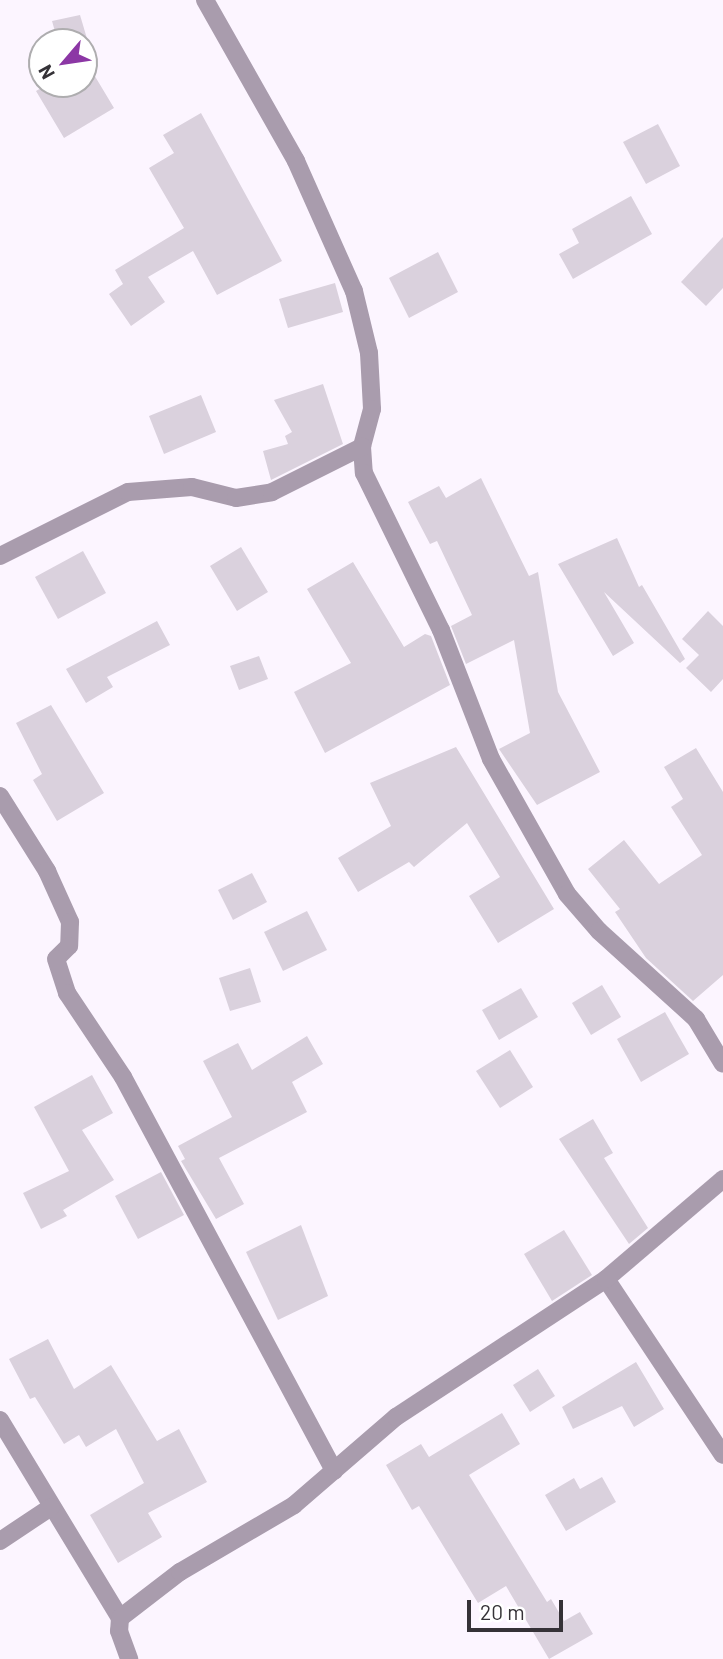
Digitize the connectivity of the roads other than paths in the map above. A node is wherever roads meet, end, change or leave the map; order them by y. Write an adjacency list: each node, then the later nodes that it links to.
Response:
1 (205, 0): 2 (street)
2 (362, 447): 3 (street); 5 (street)
3 (0, 556)
4 (0, 796): 10 (street)
5 (723, 1064)
6 (723, 1179): 7 (street)
7 (606, 1279): 9 (street); 10 (street)
8 (0, 1420): 11 (street)
9 (723, 1455)
10 (334, 1471): 13 (street)
11 (51, 1507): 12 (street); 13 (street)
12 (0, 1541)
13 (120, 1618): 14 (street)
14 (129, 1659)

